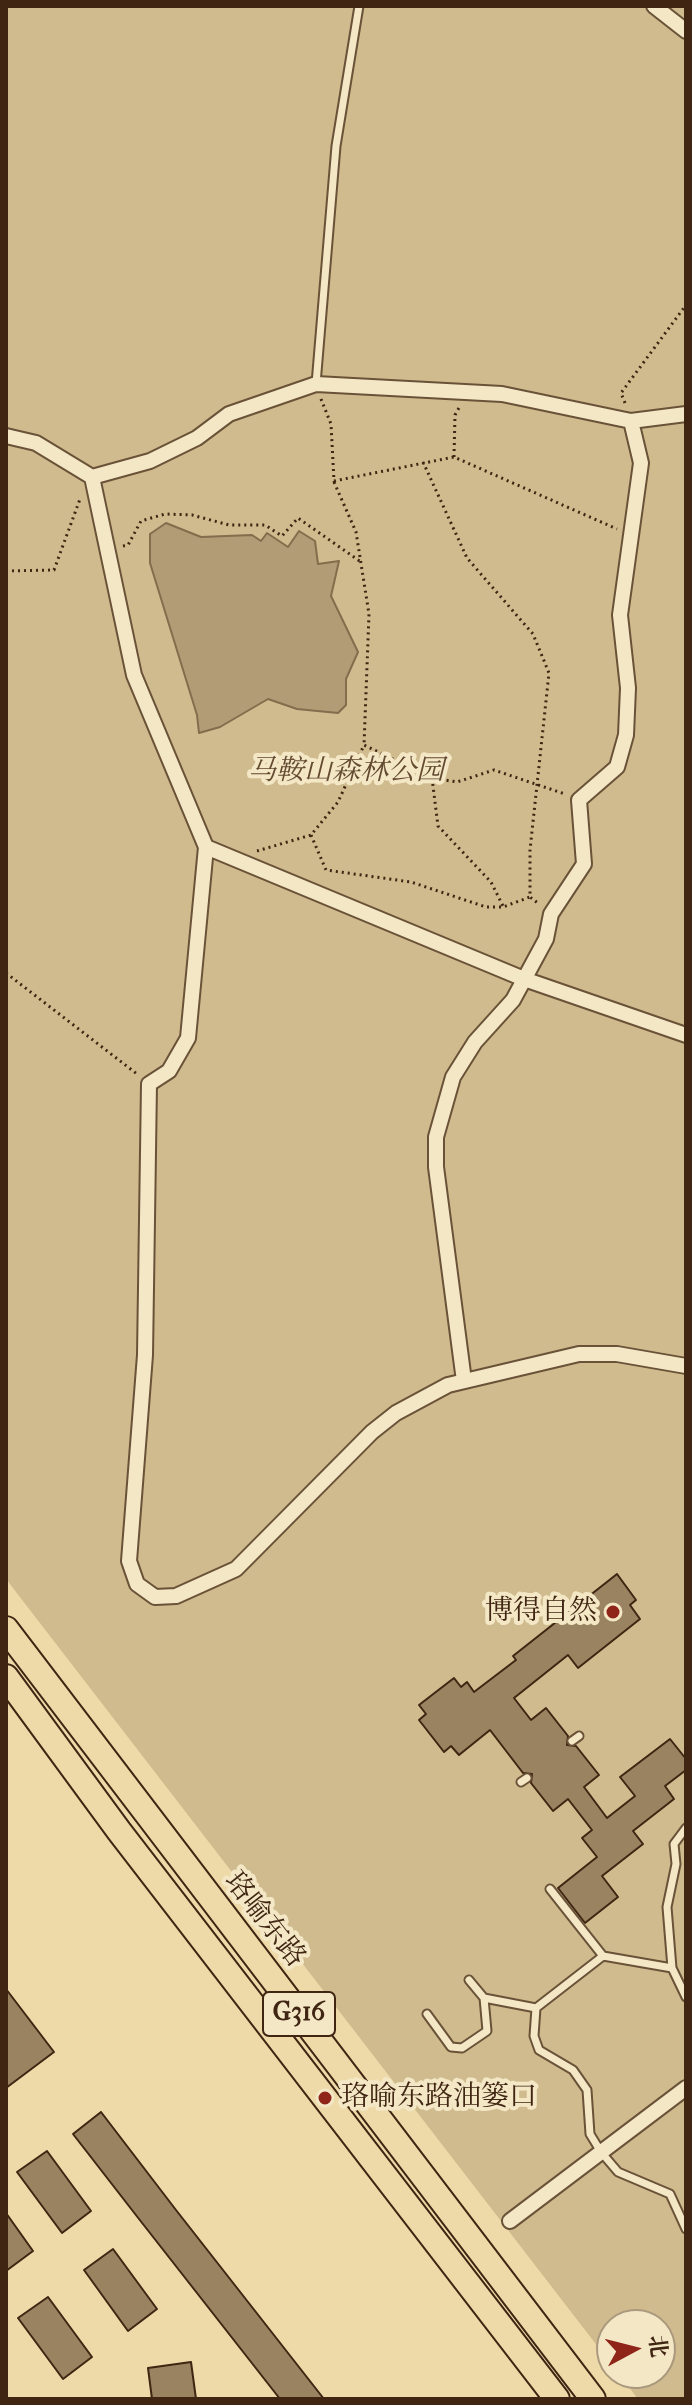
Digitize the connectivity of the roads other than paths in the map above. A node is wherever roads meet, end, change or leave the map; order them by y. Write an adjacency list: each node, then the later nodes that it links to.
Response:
1 (359, 6): 4 (lane)
2 (654, 6): 3 (street)
3 (686, 31)
4 (316, 384): 6 (street); 8 (street)
5 (686, 414): 6 (street)
6 (631, 421): 10 (street)
7 (6, 436): 8 (street)
8 (92, 477): 9 (street)
9 (206, 847): 10 (street); 13 (street)
10 (524, 979): 11 (street); 13 (street)
11 (686, 1035)
12 (686, 1366): 13 (street)
13 (464, 1381)
14 (6, 1629): 30 (highway, 珞喻东路 / G316)
15 (6, 1677): 29 (highway, G316)
16 (686, 1828): 19 (lane)
17 (550, 1889): 18 (lane)
18 (603, 1956): 19 (lane); 23 (lane)
19 (672, 1968): 21 (lane)
20 (469, 1980): 22 (lane)
21 (686, 1997)
22 (484, 1998): 23 (lane); 24 (lane)
23 (536, 2008): 26 (lane)
24 (427, 2014)
25 (686, 2088): 26 (street)
26 (601, 2152): 27 (street); 28 (lane)
27 (510, 2221)
28 (686, 2229)
29 (557, 2399)
30 (593, 2399)

